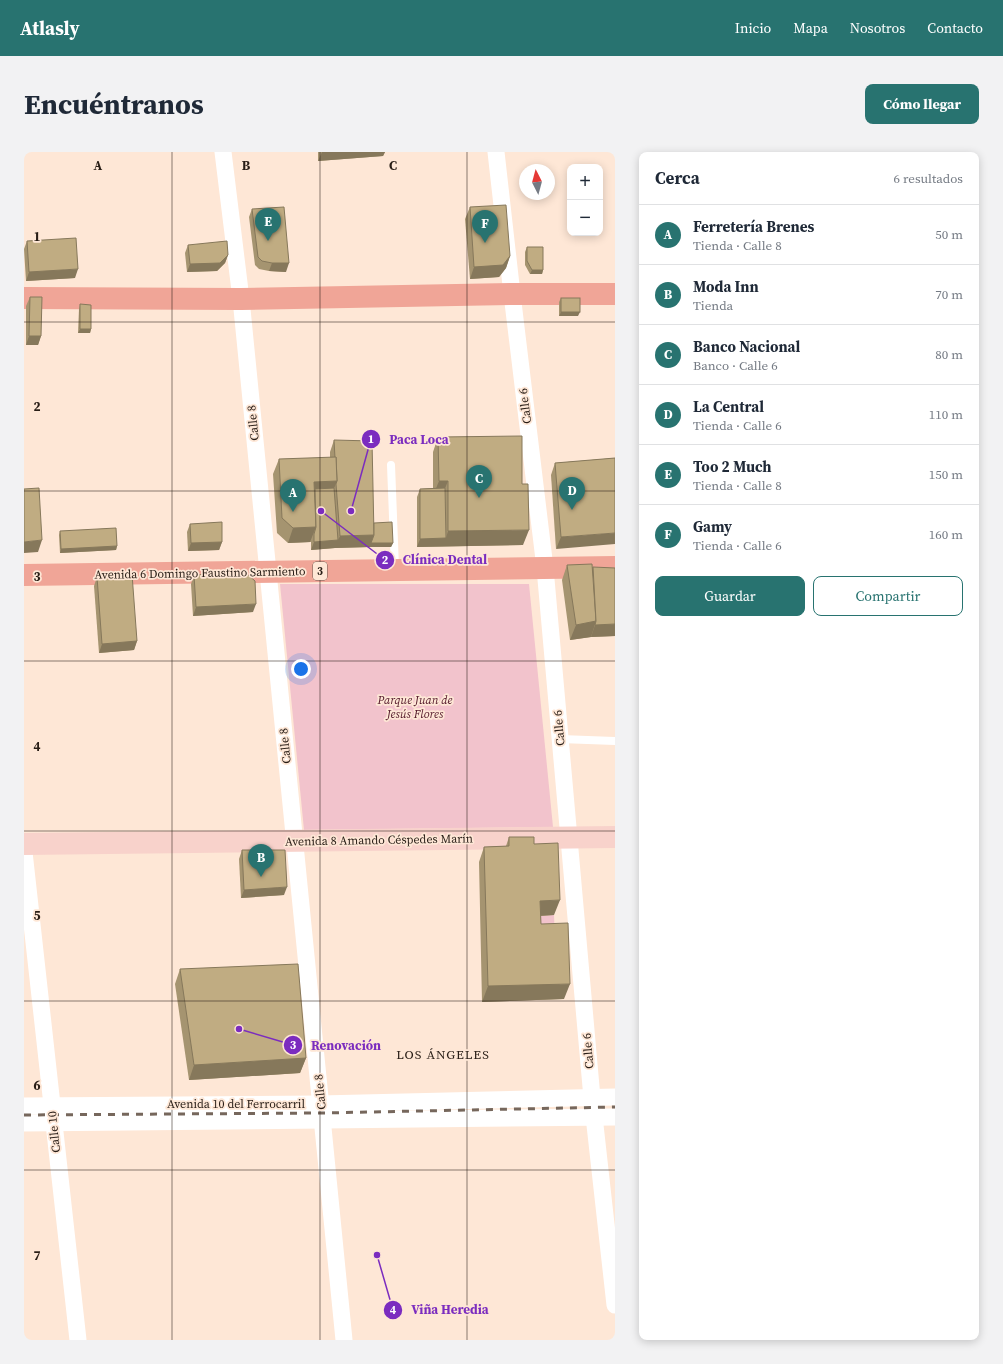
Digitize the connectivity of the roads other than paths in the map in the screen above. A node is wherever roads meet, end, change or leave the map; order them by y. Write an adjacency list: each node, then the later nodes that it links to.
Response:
1 (223, 152): 6 (street, Calle 8)
2 (496, 152): 3 (street, Calle 6)
3 (512, 294): 4 (main road); 6 (main road); 9 (street, Calle 6)
4 (615, 294)
5 (24, 298): 6 (main road)
6 (241, 299): 11 (street, Calle 8)
7 (390, 465): 10 (lane)
8 (615, 567): 9 (main road, Avenida 6 Domingo Faustino Sarmiento / 3)
9 (545, 568): 10 (main road, Avenida 6 Domingo Faustino Sarmiento / 3); 13 (street, Calle 6)
10 (395, 570): 11 (main road, Avenida 6 Domingo Faustino Sarmiento / 3)
11 (268, 572): 12 (main road, Avenida 6 Domingo Faustino Sarmiento / 3); 17 (street, Calle 8)
12 (24, 575)
13 (560, 739): 14 (lane); 16 (street, Calle 6)
14 (615, 741)
15 (615, 837): 16 (street, Avenida 8 Amando Céspedes Marín)
16 (569, 838): 17 (street, Avenida 8 Amando Céspedes Marín); 21 (street, Calle 6)
17 (295, 841): 18 (street, Avenida 8 Amando Céspedes Marín); 22 (street, Calle 8)
18 (24, 844)
19 (24, 852): 23 (street, Calle 10)
20 (615, 1097): 21 (street, Avenida 10 del Ferrocarril)
21 (592, 1098): 22 (street, Avenida 10 del Ferrocarril); 26 (street, Calle 6)
22 (320, 1104): 23 (street, Avenida 10 del Ferrocarril); 27 (street, Calle 8)
23 (52, 1105): 24 (street, Avenida 10 del Ferrocarril); 29 (street, Calle 10)
24 (24, 1106)
25 (615, 1117): 26 (street, Avenida 10 del Ferrocarril)
26 (595, 1118): 27 (street, Avenida 10 del Ferrocarril); 30 (street, Calle 6)
27 (323, 1121): 29 (street, Avenida 10 del Ferrocarril); 32 (street, Calle 8)
28 (24, 1123): 29 (street, Avenida 10 del Ferrocarril)
29 (53, 1123): 31 (street, Calle 10)
30 (615, 1305)
31 (78, 1340)
32 (344, 1340)

